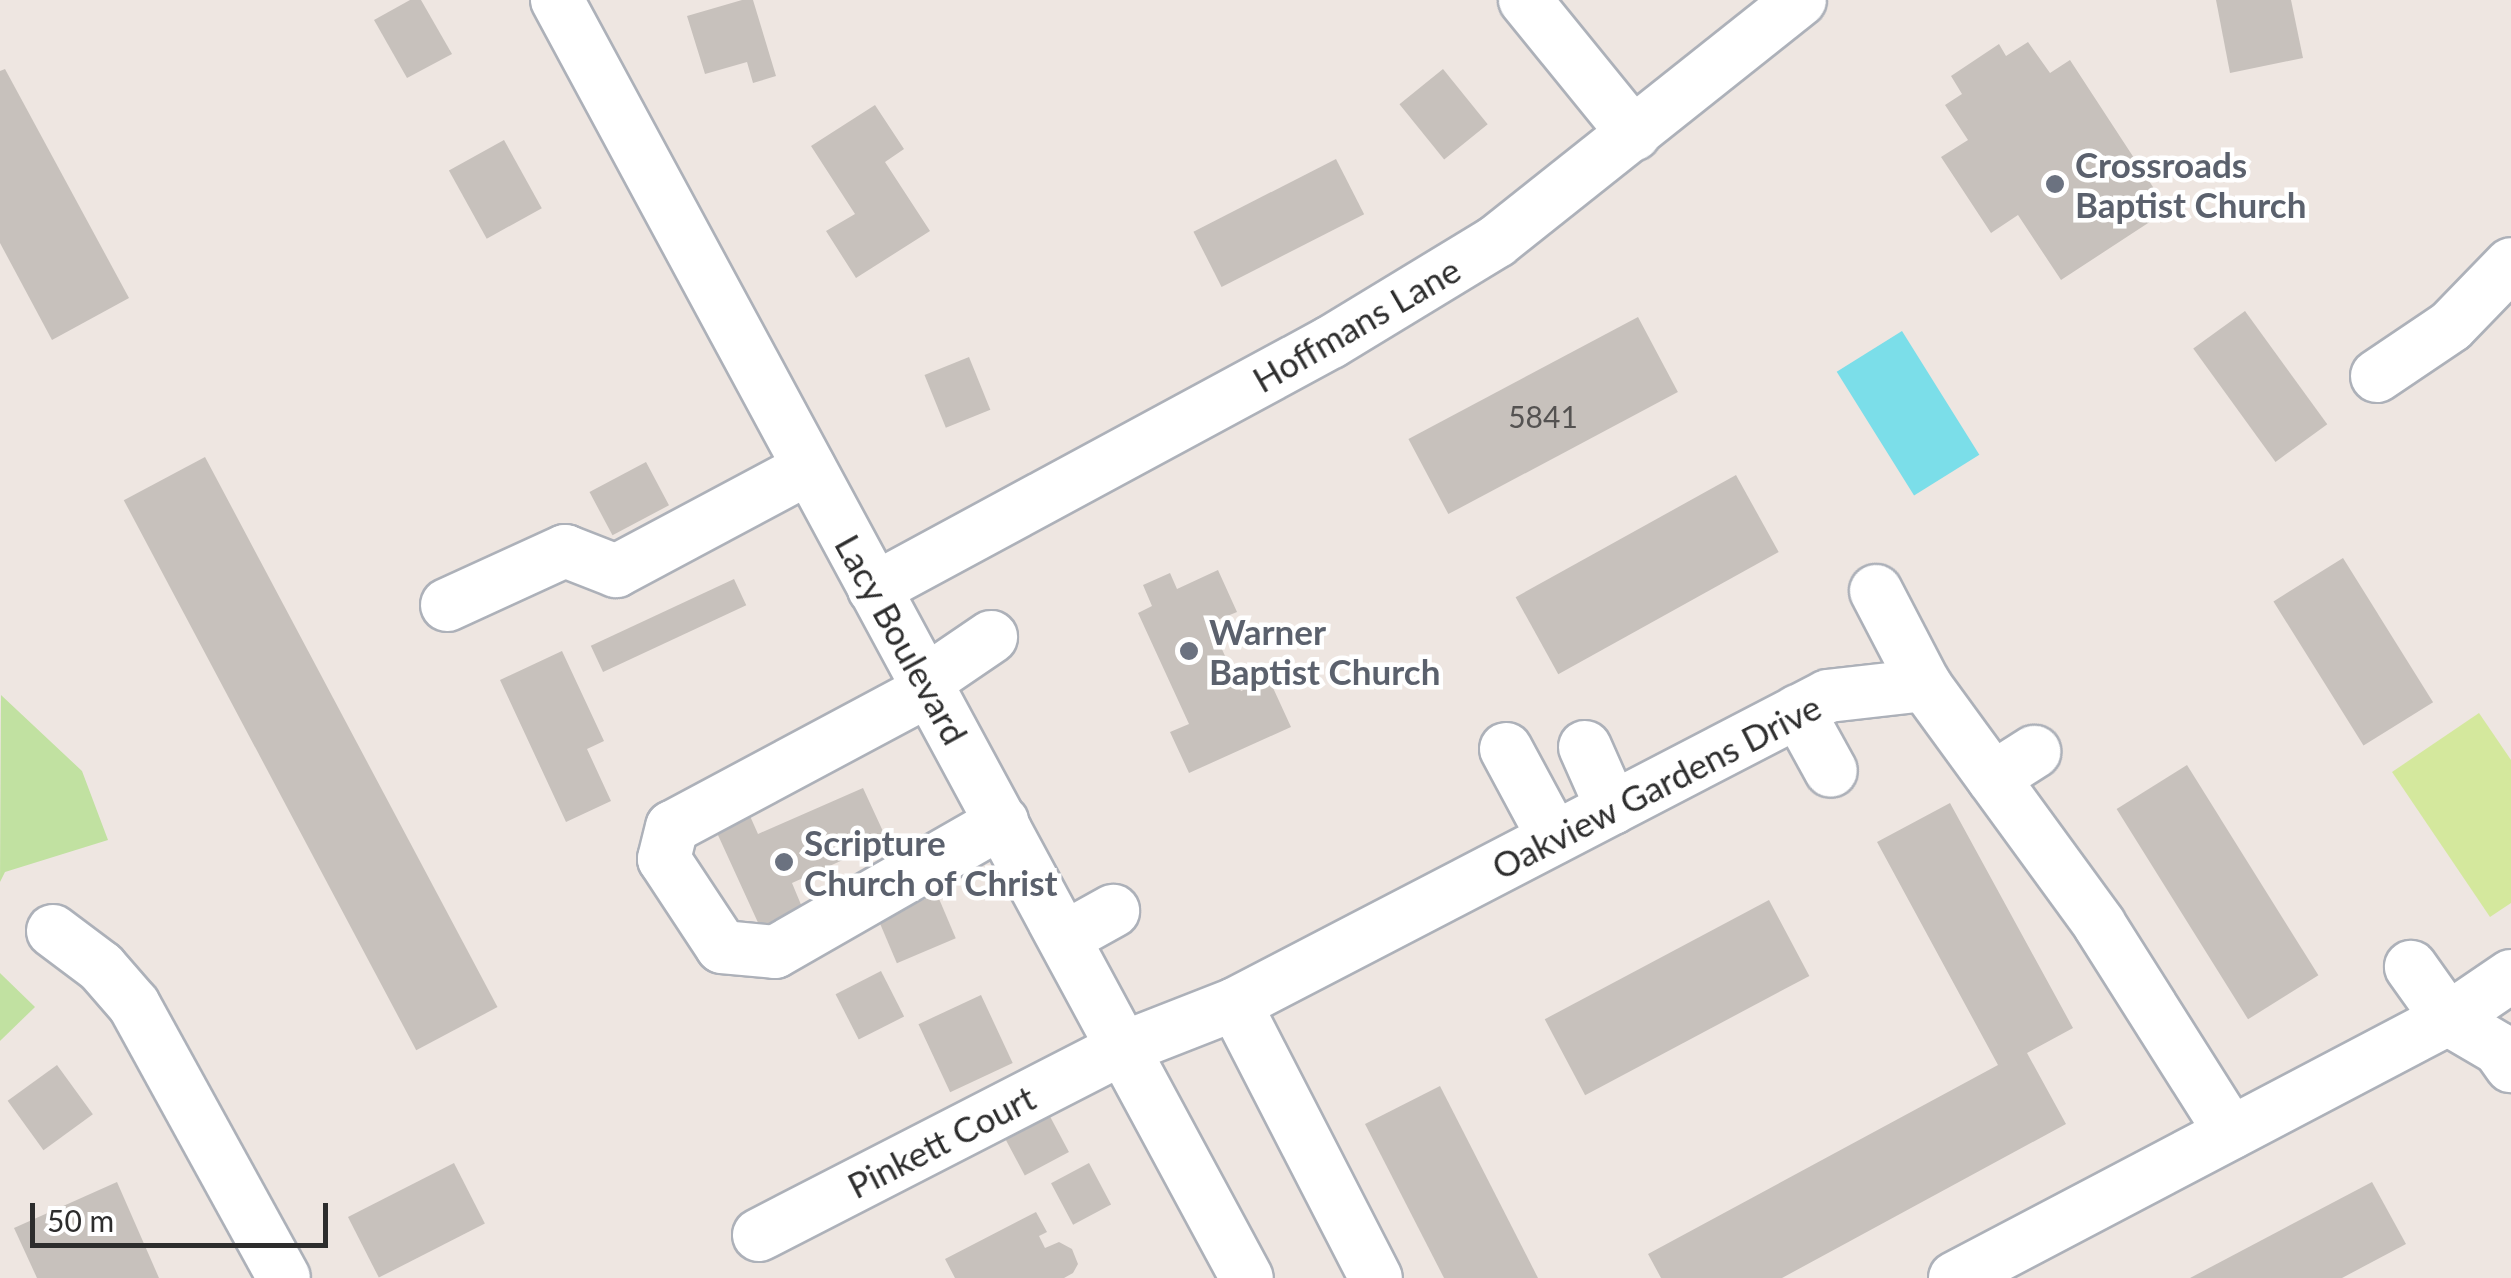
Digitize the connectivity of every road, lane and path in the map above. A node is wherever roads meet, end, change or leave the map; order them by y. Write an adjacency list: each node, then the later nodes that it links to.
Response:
1 (557, 0): 7 (street, Lacy Boulevard)
2 (1525, 0): 4 (street)
3 (1800, 0): 4 (street, Hoffmans Lane)
4 (1634, 134): 8 (street, Hoffmans Lane)
5 (2511, 264): 6 (street)
6 (2378, 376)
7 (809, 468): 8 (street, Lacy Boulevard); 10 (street)
8 (874, 589): 13 (street, Lacy Boulevard)
9 (1876, 591): 12 (street)
10 (447, 605)
11 (991, 637): 13 (street)
12 (1925, 685): 14 (street, Oakview Gardens Drive); 30 (street)
13 (927, 686): 19 (street, Lacy Boulevard); 19 (street)
14 (1798, 711): 17 (street); 18 (street, Oakview Gardens Drive)
15 (1585, 746): 18 (street)
16 (1506, 749): 20 (street)
17 (1831, 771)
18 (1612, 808): 20 (street, Oakview Gardens Drive)
19 (1002, 822): 23 (street, Lacy Boulevard)
20 (1554, 838): 26 (street, Oakview Gardens Drive)
21 (1113, 911): 23 (street)
22 (53, 931): 32 (street)
23 (1066, 937): 28 (street, Lacy Boulevard)
24 (2411, 967): 27 (street)
25 (2511, 976): 27 (street)
26 (1235, 1004): 28 (street, Oakview Gardens Drive); 34 (street)
27 (2448, 1019): 29 (street); 30 (street)
28 (1123, 1048): 31 (street, Pinkett Court); 33 (street, Lacy Boulevard)
29 (2511, 1066)
30 (2232, 1133): 35 (street)
31 (759, 1235)
32 (284, 1278)
33 (1247, 1278)
34 (1376, 1278)
35 (1955, 1278)

